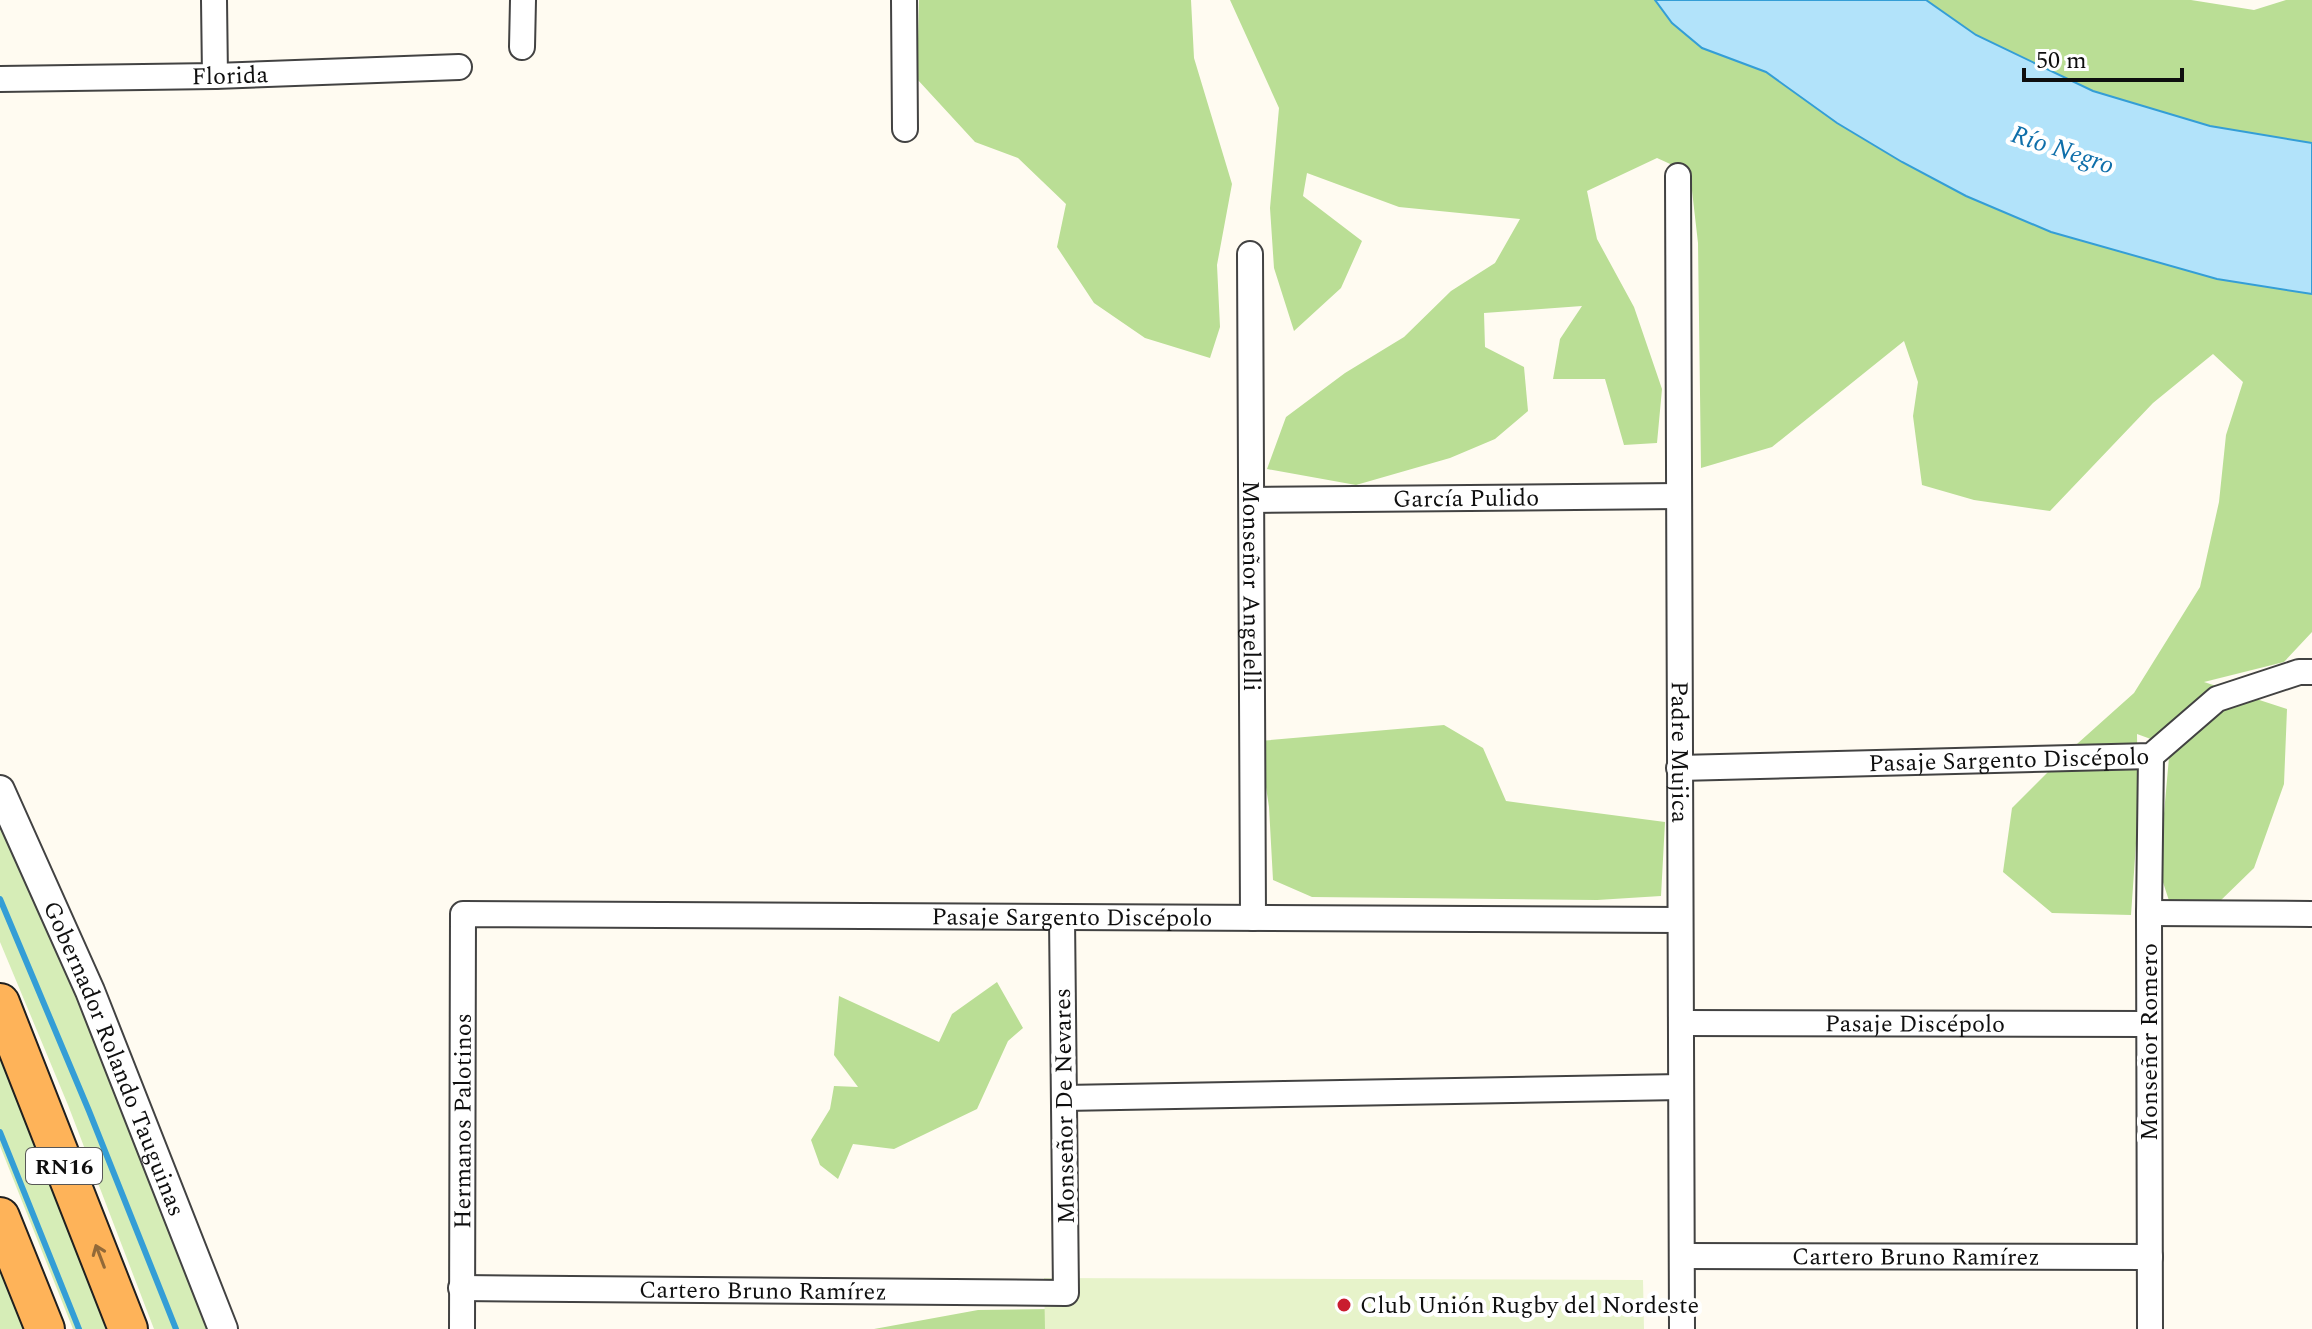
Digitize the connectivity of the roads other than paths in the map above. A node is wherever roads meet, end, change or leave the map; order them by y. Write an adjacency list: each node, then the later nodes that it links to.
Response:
1 (214, 0): 6 (street)
2 (523, 0): 4 (street)
3 (904, 0): 8 (street)
4 (522, 47)
5 (459, 67): 6 (street, Florida)
6 (215, 76): 7 (street, Florida)
7 (0, 79)
8 (905, 129)
9 (1678, 176): 11 (street, Padre Mujica)
10 (1250, 254): 12 (street, Monseñor Angelelli)
11 (1679, 496): 12 (street, García Pulido); 15 (street, Padre Mujica)
12 (1252, 500): 21 (street, Monseñor Angelelli)
13 (2312, 672): 14 (street, Pasaje Sargento Discépolo)
14 (2151, 756): 15 (street, Pasaje Sargento Discépolo); 17 (street, Monseñor Romero)
15 (1679, 768): 22 (street, Padre Mujica)
16 (0, 790): 35 (street, Gobernador Rolando Tauguinas)
17 (2149, 913): 19 (street); 25 (street, Monseñor Romero)
18 (463, 914): 20 (street, Pasaje Sargento Discépolo); 31 (street, Hermanos Palotinos)
19 (2312, 914)
20 (1062, 918): 21 (street, Pasaje Sargento Discépolo); 27 (street, Monseñor De Nevares)
21 (1253, 918): 22 (street, Pasaje Sargento Discépolo)
22 (1680, 920): 24 (street, Padre Mujica)
23 (0, 1003): 34 (highway, RN16, one-way to 23)
24 (1681, 1023): 25 (street, Pasaje Discépolo); 26 (street, Padre Mujica)
25 (2149, 1024): 30 (street, Monseñor Romero)
26 (1681, 1087): 27 (street); 29 (street, Padre Mujica)
27 (1064, 1098): 32 (street, Monseñor De Nevares)
28 (0, 1217): 33 (highway)
29 (1682, 1256): 30 (street, Cartero Bruno Ramírez); 37 (street, Padre Mujica)
30 (2150, 1257): 38 (street, Monseñor Romero)
31 (461, 1288): 32 (street, Cartero Bruno Ramírez); 36 (street, Hermanos Palotinos)
32 (1066, 1293)
33 (45, 1329)
34 (128, 1329)
35 (223, 1329)
36 (462, 1329)
37 (1682, 1329)
38 (2150, 1329)

